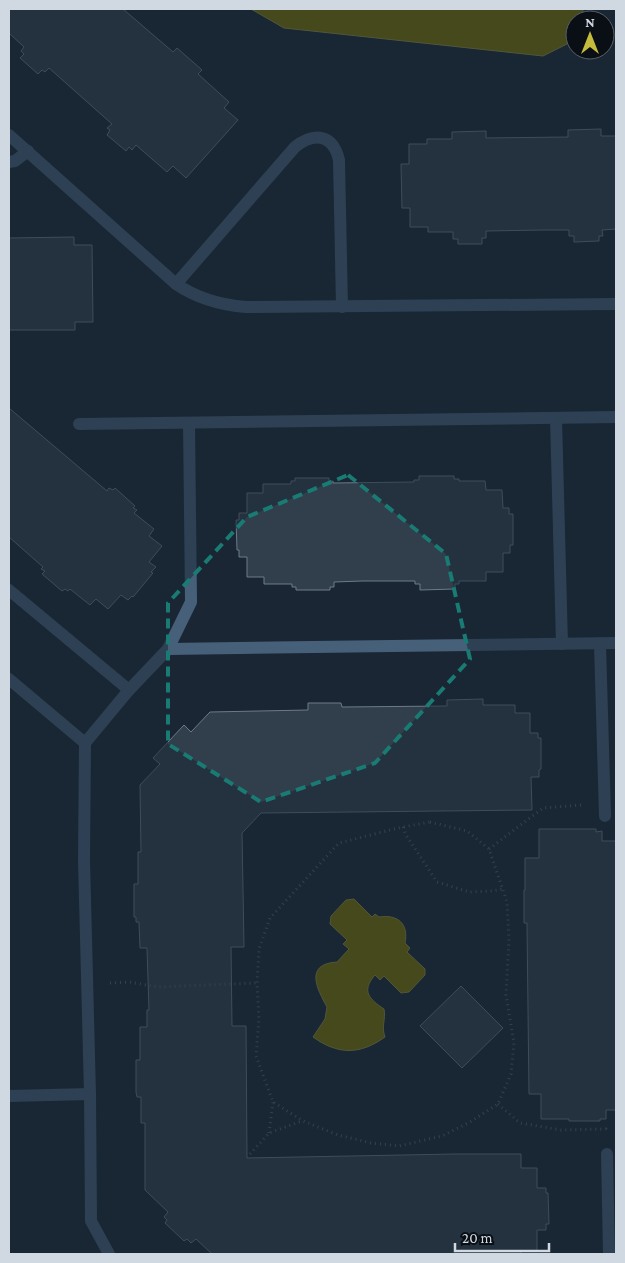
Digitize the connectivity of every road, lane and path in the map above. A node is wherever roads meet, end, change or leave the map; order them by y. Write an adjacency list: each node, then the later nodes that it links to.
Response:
1 (9, 135): 2 (lane)
2 (28, 151): 3 (lane); 4 (lane)
3 (9, 162)
4 (176, 284): 6 (lane); 6 (lane)
5 (616, 304): 6 (lane)
6 (342, 307)
7 (616, 417): 8 (lane)
8 (556, 418): 9 (lane); 13 (lane)
9 (189, 422): 10 (lane); 15 (lane)
10 (78, 424)
11 (9, 590): 17 (lane)
12 (616, 643): 14 (lane)
13 (562, 644): 14 (lane); 15 (lane)
14 (600, 644): 19 (lane)
15 (168, 649): 17 (lane)
16 (9, 679): 18 (lane)
17 (128, 690): 18 (lane)
18 (84, 743): 24 (lane)
19 (605, 810): 21 (path)
20 (403, 827): 21 (path); 22 (path); 23 (path)
21 (489, 849): 22 (path)
22 (502, 889): 28 (path)
23 (257, 983): 24 (path); 27 (path)
24 (87, 984): 25 (lane)
25 (90, 1094): 26 (lane); 33 (lane)
26 (9, 1096)
27 (273, 1102): 29 (path); 30 (path)
28 (498, 1104): 29 (path); 32 (path)
29 (303, 1121): 30 (path)
30 (269, 1133): 31 (path)
31 (250, 1154)
32 (607, 1154): 34 (lane)
33 (109, 1254)
34 (609, 1254)

